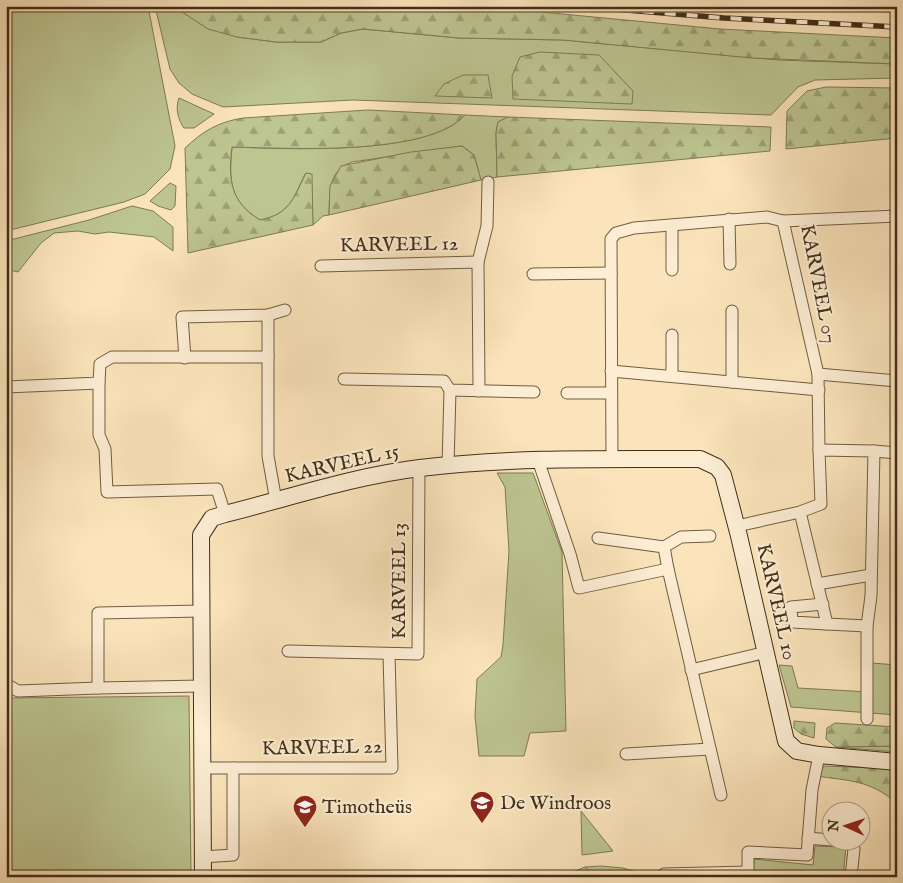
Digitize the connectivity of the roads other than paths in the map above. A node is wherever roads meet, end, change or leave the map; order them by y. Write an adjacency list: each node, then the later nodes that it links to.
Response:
1 (488, 182): 6 (street, KARVEEL 12)
2 (897, 216): 4 (street, KARVEEL 07)
3 (729, 219): 4 (street); 5 (street); 7 (street)
4 (783, 220): 19 (street, KARVEEL 07)
5 (672, 226): 9 (street); 10 (street)
6 (478, 262): 8 (street, KARVEEL 12); 28 (street, KARVEEL 12)
7 (730, 264)
8 (321, 266)
9 (672, 270)
10 (611, 273): 11 (street); 18 (street)
11 (533, 274)
12 (285, 310): 14 (street)
13 (732, 311): 23 (street)
14 (268, 315): 16 (street, KARVEEL 15); 17 (street)
15 (672, 336): 20 (street)
16 (268, 357): 17 (street); 39 (street, KARVEEL 15)
17 (185, 358): 24 (street)
18 (611, 371): 20 (street); 31 (street)
19 (818, 374): 22 (street, KARVEEL 07); 27 (street, KARVEEL 07)
20 (672, 376): 23 (street)
21 (344, 379): 26 (street)
22 (897, 381)
23 (732, 382): 27 (street)
24 (99, 383): 25 (street); 41 (street)
25 (6, 387)
26 (450, 390): 28 (street); 37 (street)
27 (819, 390): 32 (street, KARVEEL 07)
28 (479, 392): 29 (street)
29 (534, 392)
30 (567, 393): 31 (street)
31 (611, 393): 35 (street)
32 (819, 450): 33 (street); 40 (street, KARVEEL 07)
33 (874, 451): 34 (street); 47 (street)
34 (897, 453)
35 (612, 459): 36 (street, KARVEEL 10); 42 (street, KARVEEL 10)
36 (538, 460): 37 (street, KARVEEL 10); 46 (street)
37 (448, 466): 38 (street, KARVEEL 10)
38 (419, 468): 39 (street, KARVEEL 15); 55 (street, KARVEEL 13)
39 (276, 502): 41 (street, KARVEEL 15)
40 (800, 512): 42 (street); 48 (street)
41 (225, 514): 50 (street, KARVEEL 15)
42 (737, 526): 54 (street, KARVEEL 10)
43 (710, 536): 45 (street)
44 (598, 538): 45 (street)
45 (664, 548): 46 (street)
46 (668, 569): 56 (street)
47 (871, 575): 48 (street); 52 (street)
48 (817, 584): 49 (street)
49 (823, 604): 51 (street); 51 (street)
50 (202, 611): 58 (street, KARVEEL 15); 59 (street)
51 (826, 624): 52 (street)
52 (867, 626): 60 (street)
53 (288, 651): 55 (street, KARVEEL 13)
54 (767, 652): 56 (street); 63 (street, KARVEEL 10)
55 (389, 654): 66 (street, KARVEEL 22)
56 (691, 670): 61 (street)
57 (6, 684): 59 (street)
58 (201, 686): 59 (street); 65 (street, KARVEEL 15)
59 (98, 688)
60 (867, 719)
61 (710, 749): 62 (street); 67 (street)
62 (626, 754)
63 (818, 755): 64 (street, KARVEEL 10); 68 (street)
64 (897, 762)
65 (202, 768): 66 (street, KARVEEL 22); 71 (street, KARVEEL 15)
66 (233, 768): 71 (street)
67 (720, 795)
68 (808, 838): 69 (street); 73 (street)
69 (820, 839)
70 (854, 850): 75 (street)
71 (202, 857): 74 (street, KARVEEL 15)
72 (664, 874): 73 (street)
73 (748, 874)
74 (202, 877)
75 (851, 877)

